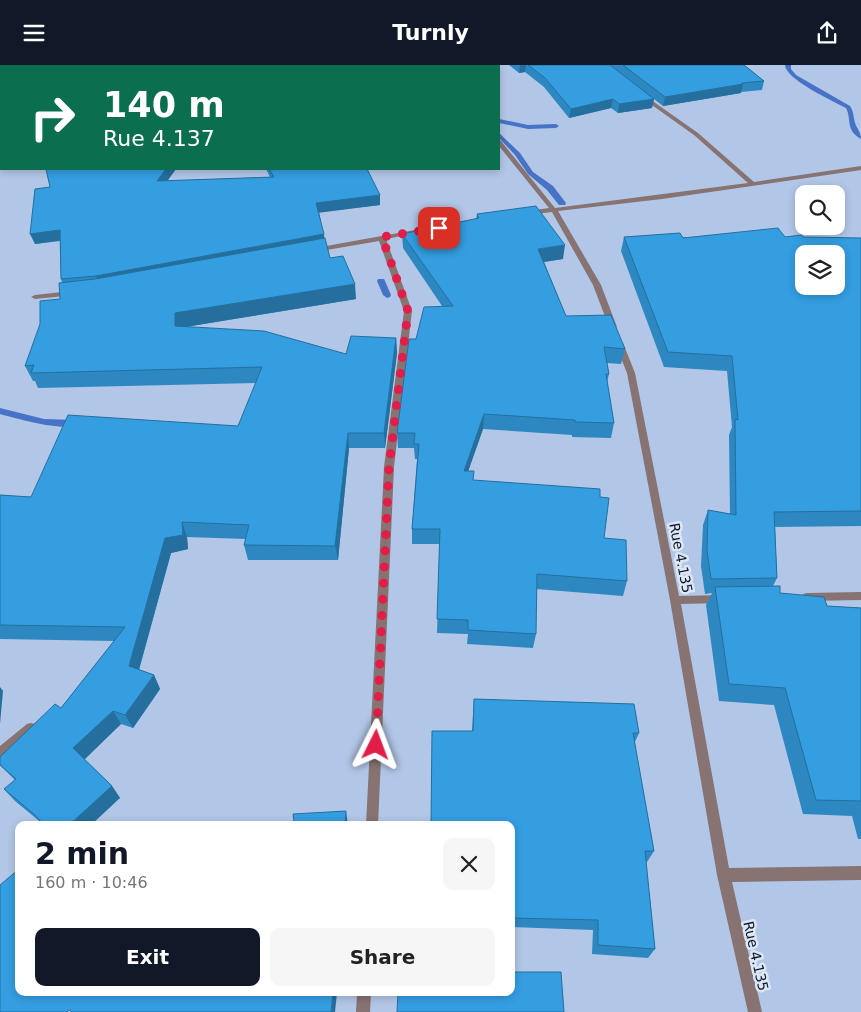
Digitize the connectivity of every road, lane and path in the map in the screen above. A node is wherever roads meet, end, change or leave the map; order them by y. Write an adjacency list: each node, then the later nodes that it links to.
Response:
1 (637, 91): 4 (street)
2 (500, 143): 5 (street, Rue 4.135)
3 (861, 168): 4 (street)
4 (752, 183): 5 (street)
5 (553, 209): 6 (street); 15 (street, Rue 4.135)
6 (515, 215)
7 (420, 231): 8 (street)
8 (382, 237): 9 (street); 18 (street)
9 (305, 252)
10 (81, 292): 11 (street)
11 (34, 297)
12 (861, 596): 13 (street)
13 (792, 597)
14 (734, 599): 15 (street)
15 (675, 600): 20 (street, Rue 4.135)
16 (31, 728): 17 (street)
17 (0, 754)
18 (372, 821)
19 (861, 873): 20 (street)
20 (724, 875): 23 (street, Rue 4.135)
21 (364, 996): 22 (street)
22 (363, 1012)
23 (755, 1012)

